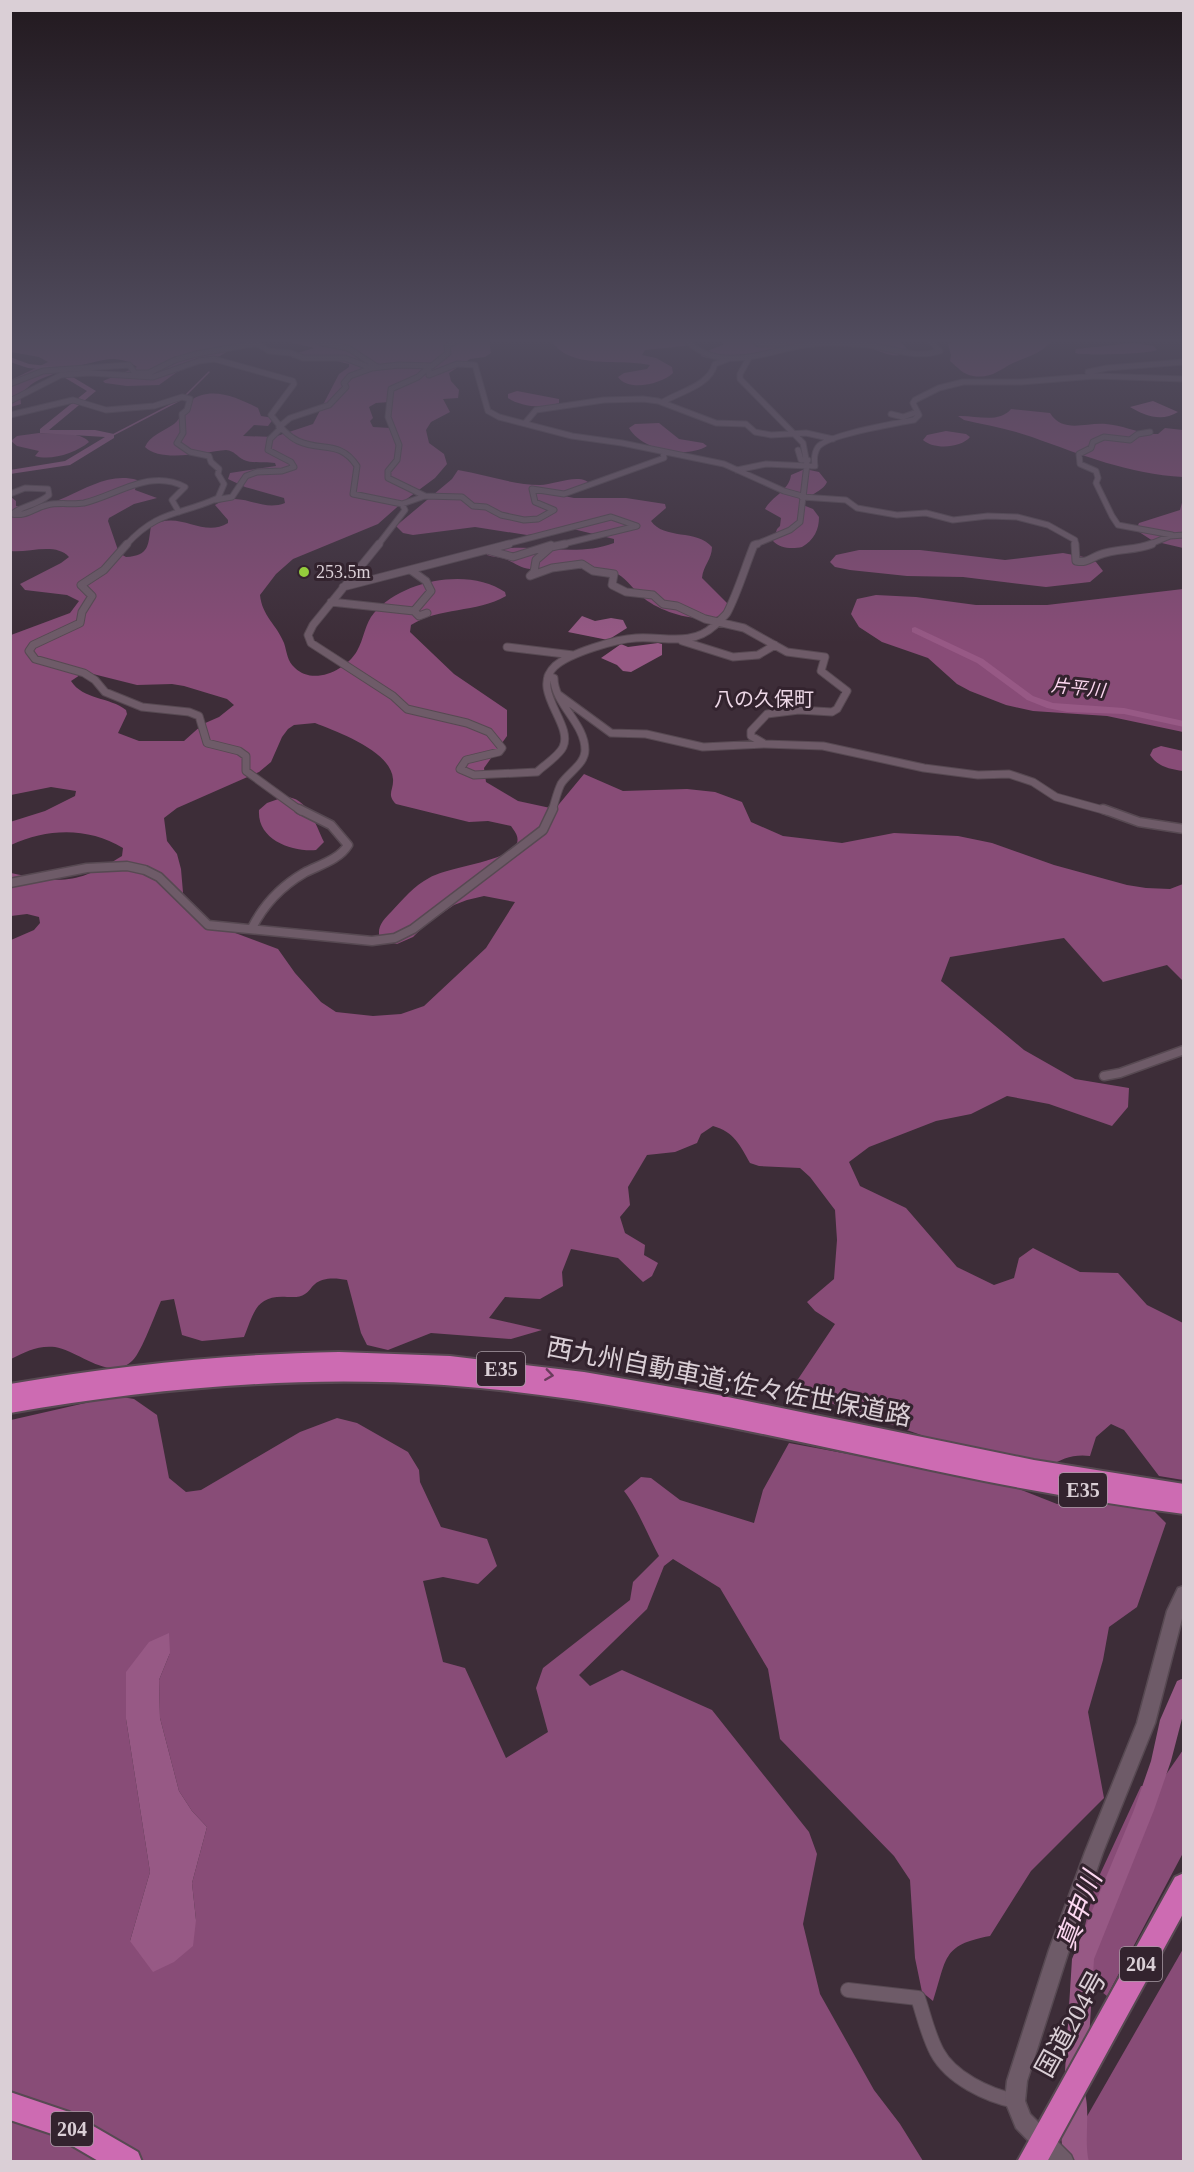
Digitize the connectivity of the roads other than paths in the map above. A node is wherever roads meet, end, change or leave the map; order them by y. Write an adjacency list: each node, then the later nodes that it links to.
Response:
1 (179, 440): 16 (street)
2 (270, 440): 16 (street)
3 (299, 440): 17 (street)
4 (397, 440): 14 (street)
5 (597, 440): 10 (street)
6 (800, 440): 11 (street)
7 (832, 440): 11 (street)
8 (1096, 440): 19 (street)
9 (798, 450): 11 (street)
10 (663, 452): 12 (street); 14 (street)
11 (809, 464): 12 (street); 15 (street)
12 (737, 470): 15 (street)
13 (10, 494): 18 (street)
14 (425, 496): 17 (street)
15 (802, 497): 19 (street); 28 (street)
16 (215, 500): 18 (street)
17 (402, 504): 24 (street)
18 (179, 512): 38 (street)
19 (1172, 535): 20 (street)
20 (1184, 535)
21 (551, 547): 22 (street); 22 (street); 28 (street)
22 (487, 550): 23 (street)
23 (412, 571): 24 (street); 26 (street)
24 (344, 587): 25 (street)
25 (331, 602): 26 (street); 33 (street)
26 (414, 611): 27 (street)
27 (428, 613)
28 (716, 623): 29 (street); 30 (street)
29 (680, 639): 30 (street); 32 (street)
30 (775, 645): 35 (street)
31 (507, 647): 32 (street)
32 (578, 655): 33 (street)
33 (548, 676): 34 (street)
34 (556, 694): 35 (street); 38 (street)
35 (764, 744): 36 (street)
36 (1184, 830)
37 (10, 883): 38 (street)
38 (252, 928)
39 (1184, 1050): 40 (street)
40 (1104, 1076)
41 (10, 1392): 43 (highway, 西九州自動車道;佐々佐世保道路 / E35, one-way to 43)
42 (10, 1406): 43 (highway, 西九州自動車道;佐々佐世保道路 / E35)
43 (985, 1466): 44 (highway, 西九州自動車道;佐々佐世保道路 / E35); 45 (highway, 西九州自動車道;佐々佐世保道路 / E35)
44 (1184, 1493)
45 (1184, 1505)
46 (1184, 1593): 49 (street)
47 (1184, 1886): 51 (highway, 国道204号 / 204)
48 (848, 1990): 49 (street)
49 (1016, 2101): 51 (street)
50 (10, 2106): 52 (highway, 204)
51 (1043, 2142): 53 (street)
52 (128, 2162)
53 (1064, 2162)

